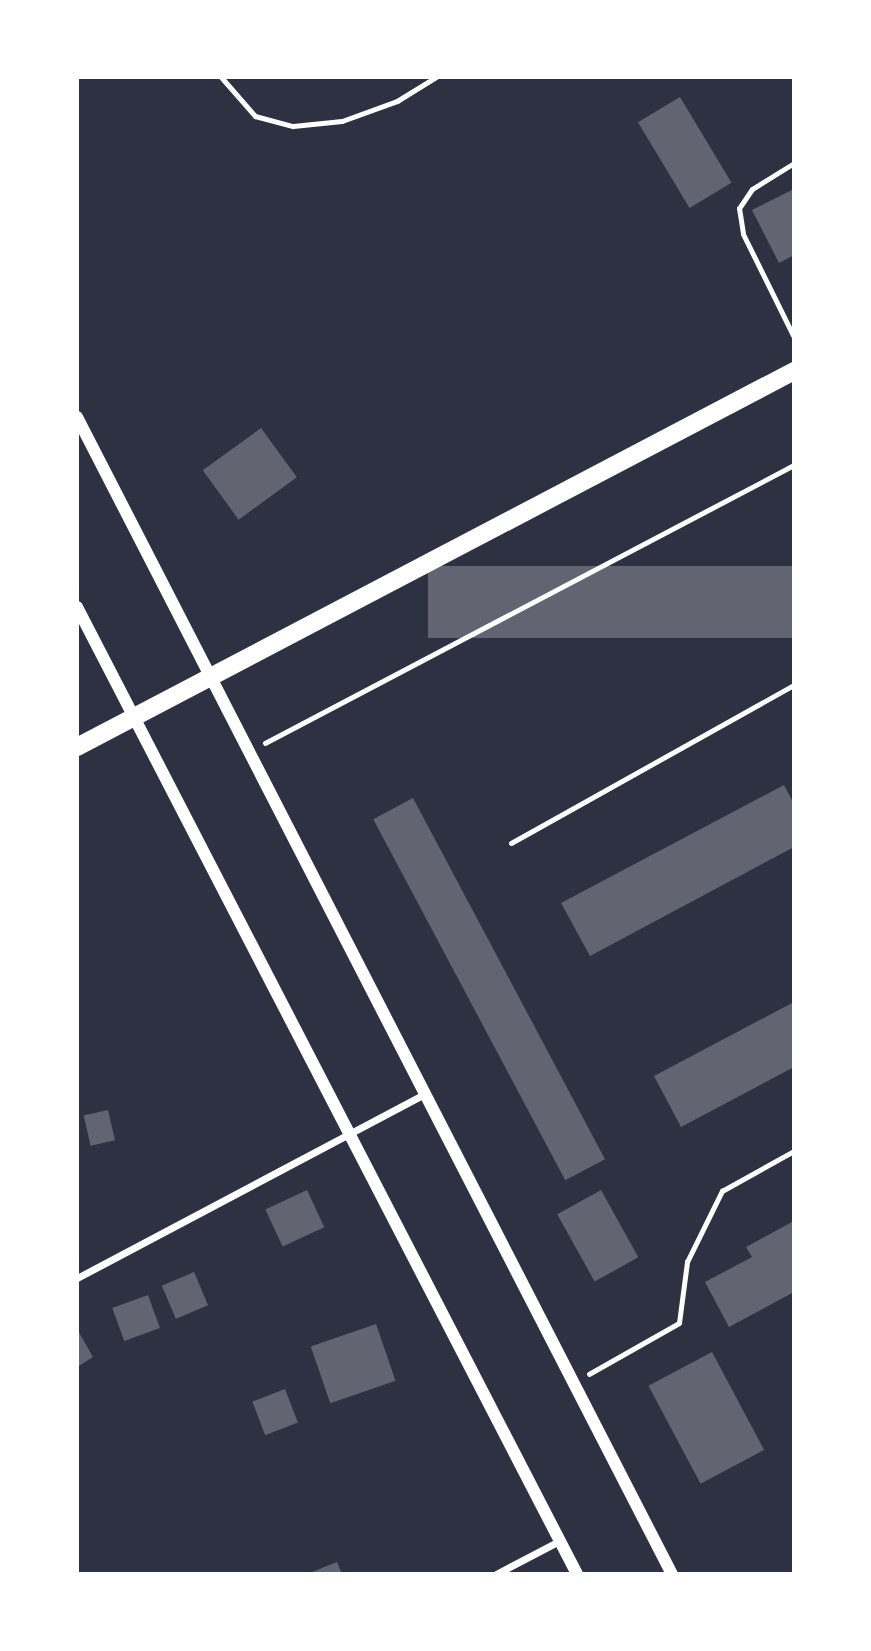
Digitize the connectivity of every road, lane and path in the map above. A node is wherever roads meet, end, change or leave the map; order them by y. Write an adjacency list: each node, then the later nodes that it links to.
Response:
1 (221, 77): 2 (lane)
2 (436, 77)
3 (794, 163): 4 (lane)
4 (794, 338)
5 (794, 370): 9 (main road)
6 (77, 416): 9 (street)
7 (794, 465): 13 (path)
8 (77, 607): 11 (street)
9 (212, 677): 11 (main road); 13 (street)
10 (794, 685): 14 (lane)
11 (134, 719): 12 (main road); 16 (street)
12 (77, 747)
13 (248, 752): 15 (street)
14 (511, 843)
15 (425, 1094): 16 (street); 19 (street)
16 (344, 1134): 18 (street); 20 (street)
17 (794, 1151): 19 (path)
18 (77, 1278)
19 (573, 1383): 23 (street)
20 (559, 1541): 21 (street); 22 (street)
21 (496, 1574)
22 (577, 1574)
23 (672, 1574)

